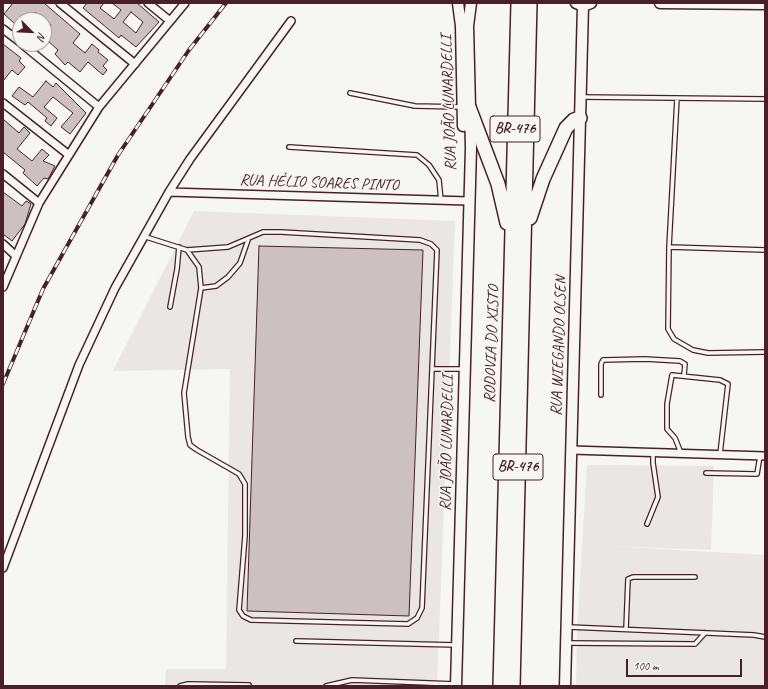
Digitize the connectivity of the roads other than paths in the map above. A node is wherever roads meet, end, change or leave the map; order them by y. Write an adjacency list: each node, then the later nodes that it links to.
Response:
1 (60, 3): 15 (street)
2 (148, 3): 10 (street)
3 (185, 3): 10 (street)
4 (458, 3): 5 (main road); 22 (main road, RUA JOÃO LUNARDELLI)
5 (471, 3): 22 (main road, RUA JOÃO LUNARDELLI)
6 (660, 3): 8 (main road)
7 (588, 4): 17 (main road, RUA WIEGANDO OLSEN)
8 (765, 4)
9 (524, 6): 36 (highway, RODOVIA DO XISTO / BR-476)
10 (170, 21): 15 (street)
11 (291, 21): 27 (street)
12 (3, 29): 13 (street)
13 (12, 36)
14 (32, 52): 21 (street)
15 (135, 64): 21 (street)
16 (350, 94): 22 (lane)
17 (581, 97): 18 (lane); 23 (main road, RUA WIEGANDO OLSEN)
18 (677, 98): 19 (lane); 34 (lane)
19 (765, 99)
20 (3, 103): 25 (street)
21 (99, 106): 25 (street)
22 (466, 107): 29 (main road, RUA JOÃO LUNARDELLI); 36 (highway)
23 (580, 118): 36 (highway); 48 (main road, RUA WIEGANDO OLSEN)
24 (289, 147): 28 (lane)
25 (69, 155): 30 (street)
26 (3, 174): 30 (street)
27 (169, 192): 28 (street, RUA HÉLIO SOARES PINTO); 31 (street)
28 (441, 201): 29 (street, RUA HÉLIO SOARES PINTO)
29 (468, 201): 45 (main road, RUA JOÃO LUNARDELLI)
30 (39, 203): 39 (street)
31 (143, 236): 35 (lane); 55 (street)
32 (248, 240): 37 (lane); 41 (lane); 44 (lane)
33 (3, 244): 39 (street)
34 (669, 246): 38 (lane); 43 (lane)
35 (179, 247): 37 (lane); 42 (lane)
36 (518, 248): 68 (highway, RODOVIA DO XISTO / BR-476); 69 (highway, RODOVIA DO XISTO / BR-476)
37 (187, 250): 41 (lane)
38 (765, 250)
39 (16, 256): 40 (street)
40 (3, 287)
41 (201, 288): 44 (lane)
42 (170, 307)
43 (765, 352)
44 (432, 369): 45 (lane)
45 (464, 369): 63 (main road, RUA JOÃO LUNARDELLI)
46 (684, 375): 47 (lane); 50 (lane); 51 (lane)
47 (602, 395)
48 (571, 450): 49 (street); 57 (main road, RUA WIEGANDO OLSEN)
49 (653, 452): 50 (street); 54 (lane)
50 (681, 453): 51 (street)
51 (720, 454): 52 (street)
52 (763, 456): 53 (lane)
53 (706, 473)
54 (647, 524)
55 (3, 568)
56 (695, 577): 58 (lane)
57 (566, 627): 58 (lane); 62 (main road, RUA WIEGANDO OLSEN)
58 (626, 629): 59 (lane)
59 (705, 633): 60 (lane); 62 (lane)
60 (765, 637)
61 (296, 641): 63 (lane)
62 (566, 642): 70 (main road, RUA WIEGANDO OLSEN)
63 (457, 645): 65 (main road, RUA JOÃO LUNARDELLI)
64 (249, 685): 66 (lane)
65 (456, 685): 67 (lane)
66 (180, 686)
67 (326, 686)
68 (500, 686)
69 (513, 686)
70 (565, 686)

